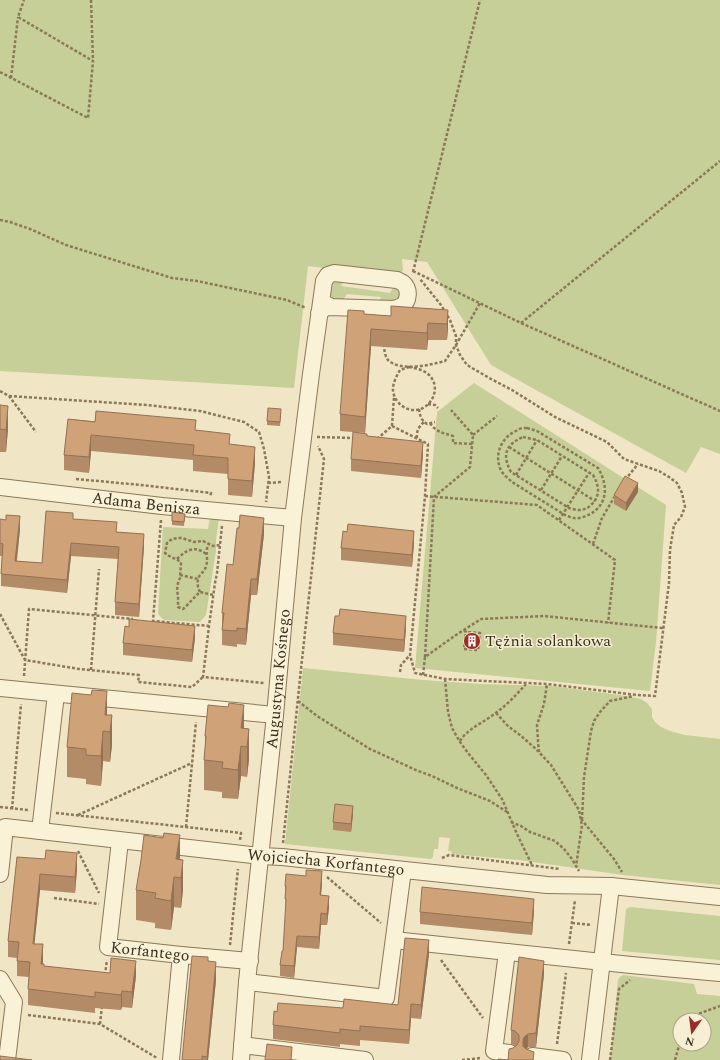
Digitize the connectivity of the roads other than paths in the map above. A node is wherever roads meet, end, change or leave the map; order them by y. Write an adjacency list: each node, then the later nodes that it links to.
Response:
1 (319, 314): 1 (street, Augustyna Kośnego); 3 (street, Augustyna Kośnego)
2 (0, 487): 3 (street, Adama Benisza)
3 (293, 518): 6 (street, Augustyna Kośnego)
4 (0, 688): 5 (street)
5 (56, 694): 6 (street); 8 (street)
6 (276, 715): 10 (street, Augustyna Kośnego)
7 (3, 827): 8 (street, Wojciecha Korfantego); 12 (street, Wojciecha Korfantego)
8 (40, 831): 9 (street, Wojciecha Korfantego)
9 (120, 841): 10 (street, Wojciecha Korfantego); 17 (street, Korfantego)
10 (260, 856): 11 (street, Wojciecha Korfantego); 18 (street, Augustyna Kośnego)
11 (403, 870): 13 (street); 15 (street, Wojciecha Korfantego)
12 (0, 874)
13 (611, 886): 14 (street); 19 (street)
14 (720, 897)
15 (394, 938): 16 (street); 22 (street, Wojciecha Korfantego)
16 (507, 952): 19 (street); 23 (street)
17 (181, 955): 18 (street, Korfantego); 28 (street)
18 (250, 961): 22 (street, Augustyna Kośnego)
19 (602, 962): 20 (street); 31 (street)
20 (720, 973)
21 (0, 979): 27 (street)
22 (247, 982): 24 (street, Augustyna Kośnego)
23 (494, 1051): 25 (street)
24 (241, 1053): 29 (street, Augustyna Kośnego)
25 (510, 1053)
26 (532, 1056): 30 (street)
27 (6, 1060)
28 (171, 1060)
29 (364, 1060)
30 (562, 1060)
31 (590, 1060)

